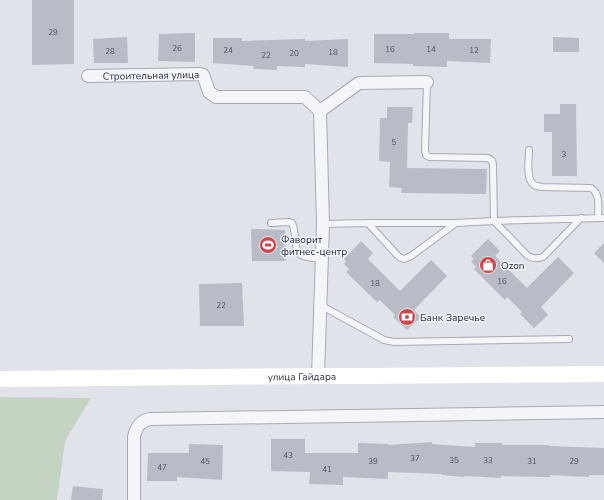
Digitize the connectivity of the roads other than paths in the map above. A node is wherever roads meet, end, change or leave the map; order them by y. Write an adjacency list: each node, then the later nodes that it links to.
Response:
1 (88, 76): 3 (street, Строительная улица)
2 (427, 82): 3 (street); 7 (lane)
3 (320, 111): 11 (street)
4 (529, 150): 6 (lane)
5 (581, 218): 6 (lane); 7 (lane); 7 (lane)
6 (601, 218)
7 (494, 221): 10 (lane)
8 (270, 223): 12 (lane)
9 (368, 223): 10 (lane); 10 (lane); 11 (lane)
10 (456, 223)
11 (322, 224): 12 (street)
12 (322, 259): 13 (street)
13 (320, 305): 14 (lane); 16 (street)
14 (569, 339)
15 (604, 374): 16 (main road, улица Гайдара)
16 (318, 376): 17 (main road, улица Гайдара)
17 (0, 379)
18 (604, 412): 19 (street)
19 (134, 500)

